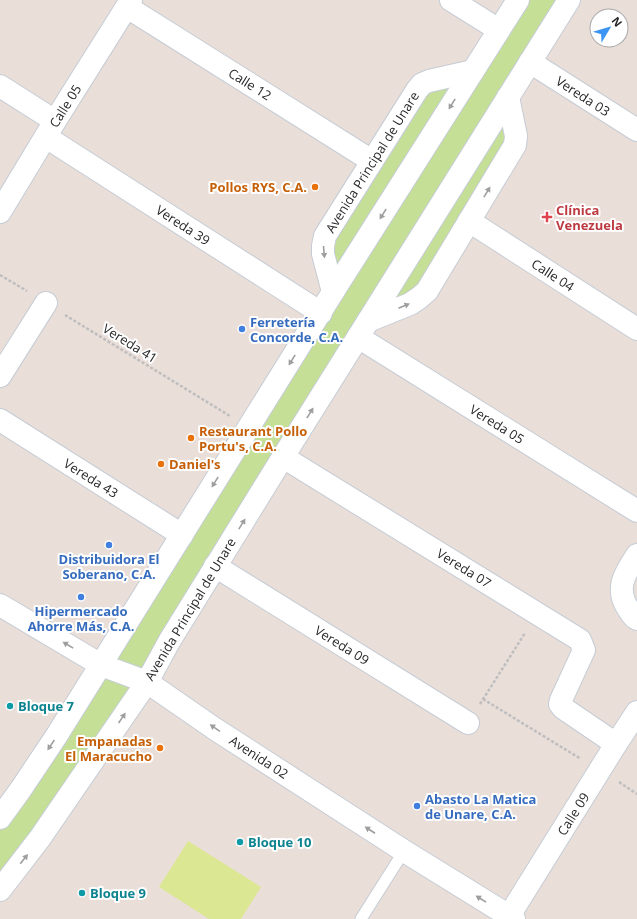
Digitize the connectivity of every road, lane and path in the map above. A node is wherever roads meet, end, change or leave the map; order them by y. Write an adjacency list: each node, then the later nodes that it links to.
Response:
1 (451, 0): 5 (street)
2 (518, 0): 5 (street)
3 (569, 0): 6 (street, Avenida Principal de Unare)
4 (129, 3): 10 (street, Calle 05); 12 (street, Calle 12)
5 (499, 30): 7 (street)
6 (530, 62): 9 (street, Avenida Principal de Unare); 11 (street, Vereda 03)
7 (473, 72): 12 (street, Avenida Principal de Unare); 16 (street, one-way to 16)
8 (0, 86): 10 (street)
9 (508, 97): 14 (street, one-way to 9); 19 (street, Avenida Principal de Unare)
10 (50, 129): 13 (street, Calle 05); 18 (street, Vereda 39)
11 (637, 130)
12 (372, 161): 16 (street, Avenida Principal de Unare, one-way to 16)
13 (0, 212)
14 (469, 221): 19 (street, one-way to 14); 20 (street, Calle 04)
15 (0, 274): 17 (path, Vereda 41)
16 (333, 292): 18 (street)
17 (46, 303): 21 (street); 23 (path, Vereda 41)
18 (321, 313): 23 (street, one-way to 23)
19 (363, 329): 24 (street, Avenida Principal de Unare, one-way to 19); 25 (street, Vereda 05)
20 (637, 329)
21 (0, 376)
22 (0, 420): 26 (street, Vereda 43)
23 (249, 428): 26 (street, one-way to 26)
24 (283, 457): 28 (street, Avenida Principal de Unare, one-way to 24); 30 (street, Vereda 07)
25 (637, 511)
26 (182, 535): 32 (street)
27 (637, 555): 31 (street)
28 (215, 566): 33 (street, Avenida Principal de Unare); 36 (street, Vereda 09)
29 (0, 605): 32 (street, Avenida 02, one-way to 29)
30 (538, 614): 34 (path); 37 (street, Vereda 07)
31 (637, 619)
32 (101, 665): 33 (street, Avenida 02); 40 (street, one-way to 40)
33 (147, 682): 41 (street, Avenida 02, one-way to 33); 42 (street, Avenida Principal de Unare, one-way to 33)
34 (483, 699): 36 (path); 38 (path)
35 (637, 712): 37 (street, Calle 09)
36 (468, 722)
37 (616, 744): 38 (street, Calle 09)
38 (600, 770): 39 (path); 43 (street, Calle 09)
39 (637, 794)
40 (0, 818)
41 (404, 851): 43 (street, Avenida 02, one-way to 41); 44 (lane)
42 (0, 890)
43 (512, 918)
44 (361, 919)

